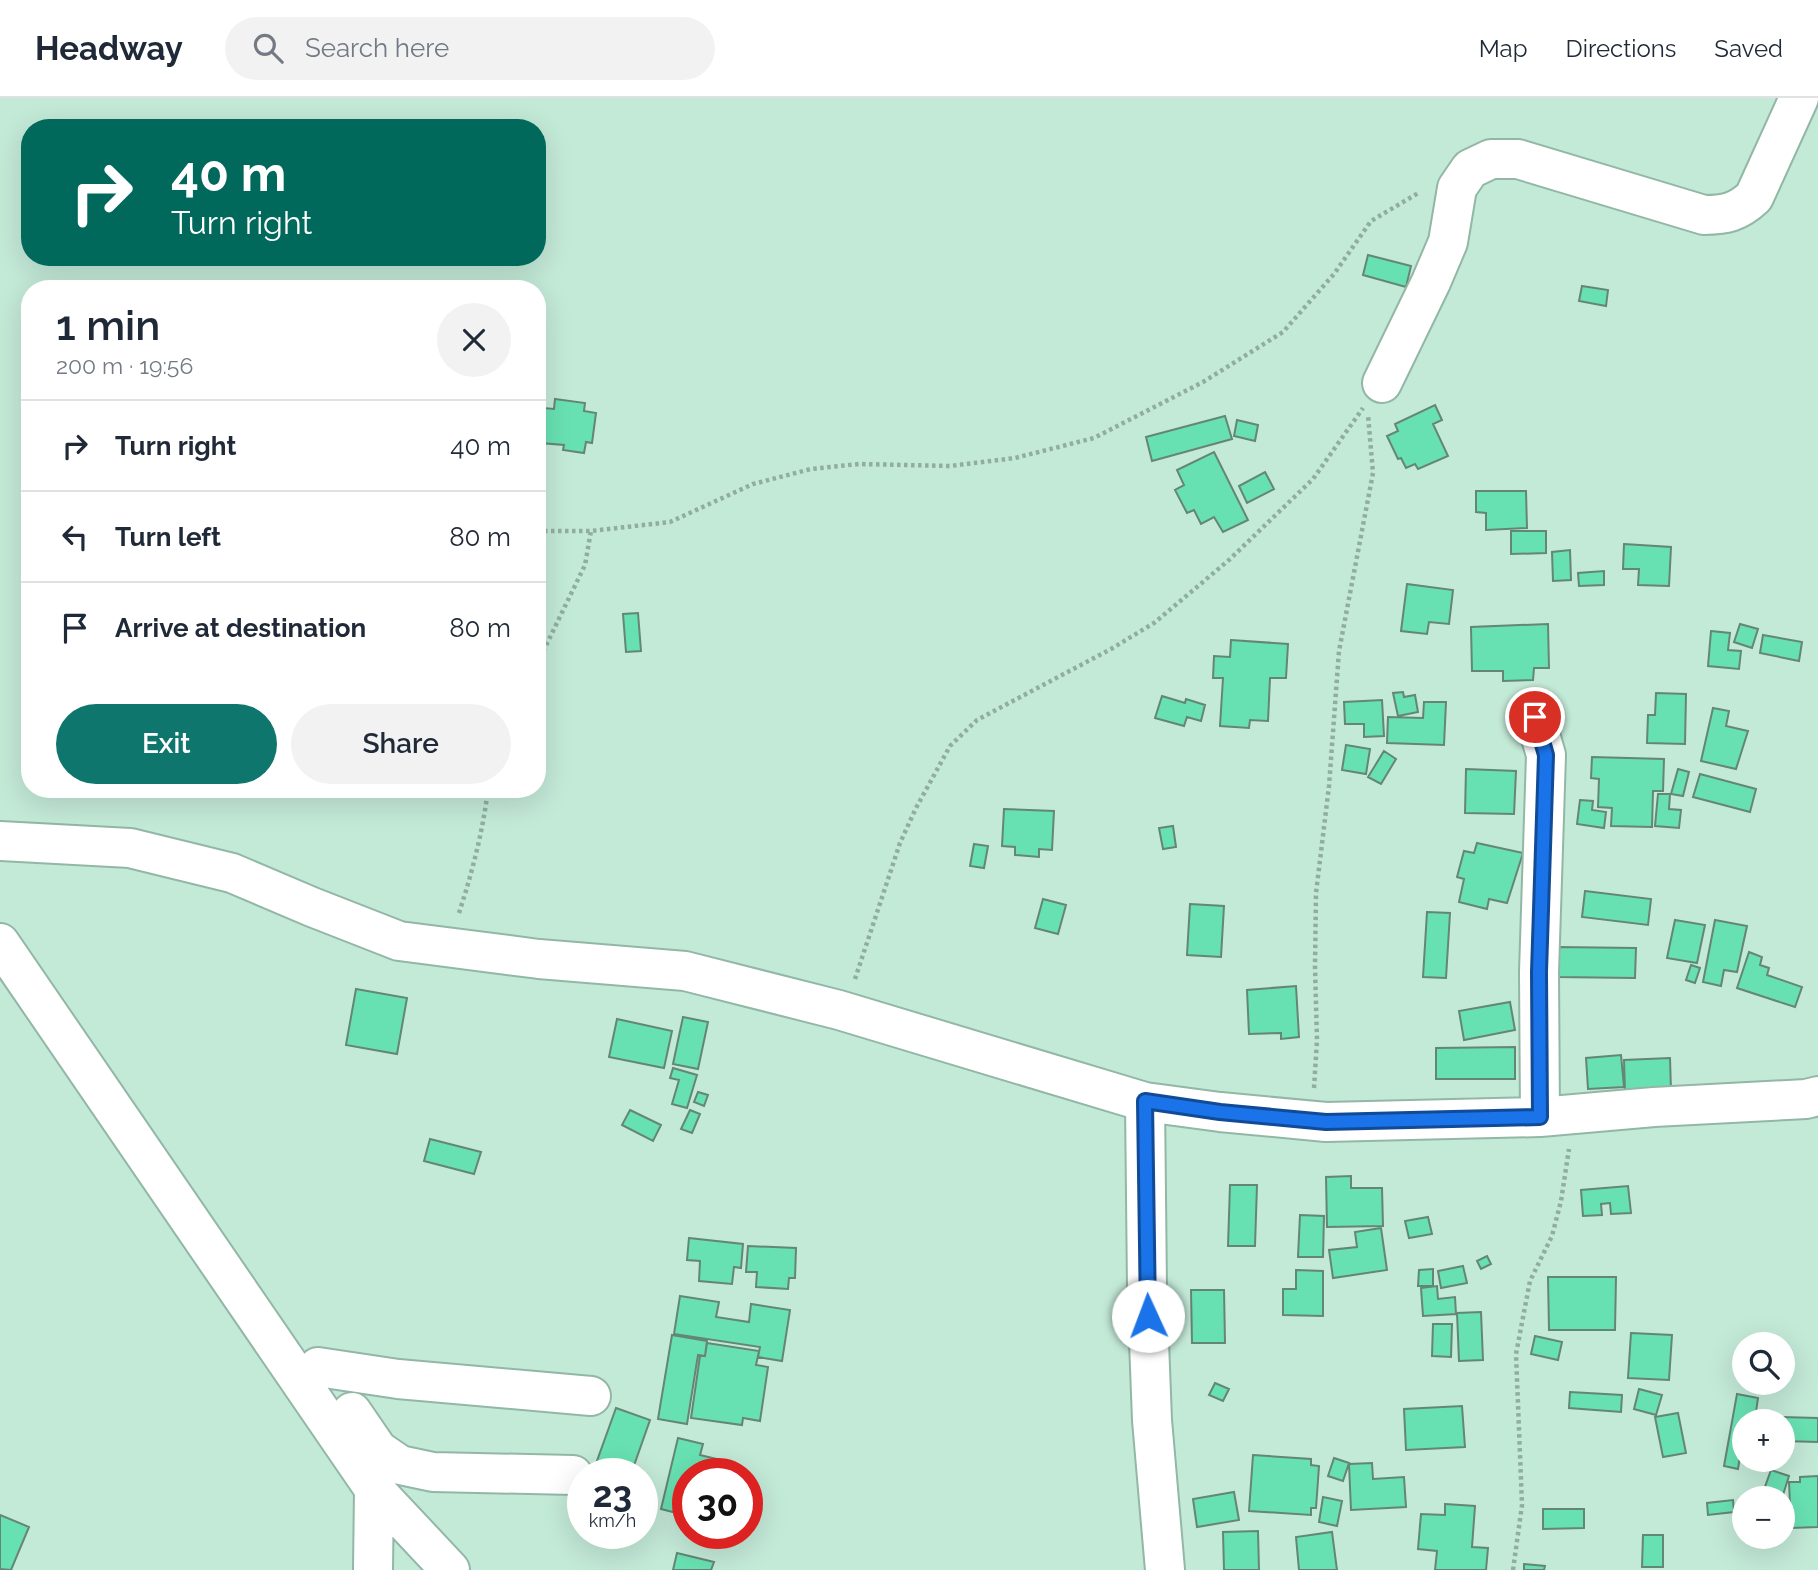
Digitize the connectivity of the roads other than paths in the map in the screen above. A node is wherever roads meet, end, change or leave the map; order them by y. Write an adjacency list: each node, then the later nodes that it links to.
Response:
1 (1799, 98): 2 (street)
2 (1382, 383)
3 (1535, 717): 9 (street)
4 (0, 841): 8 (street)
5 (3, 947): 6 (street); 10 (street)
6 (0, 991)
7 (1818, 1096): 9 (street)
8 (1145, 1101): 9 (street); 17 (street)
9 (1557, 1115)
10 (251, 1309): 11 (street); 14 (street)
11 (318, 1367): 12 (street); 13 (street)
12 (591, 1396)
13 (567, 1475)
14 (374, 1489): 15 (street); 16 (street)
15 (373, 1570)
16 (450, 1570)
17 (1165, 1570)

